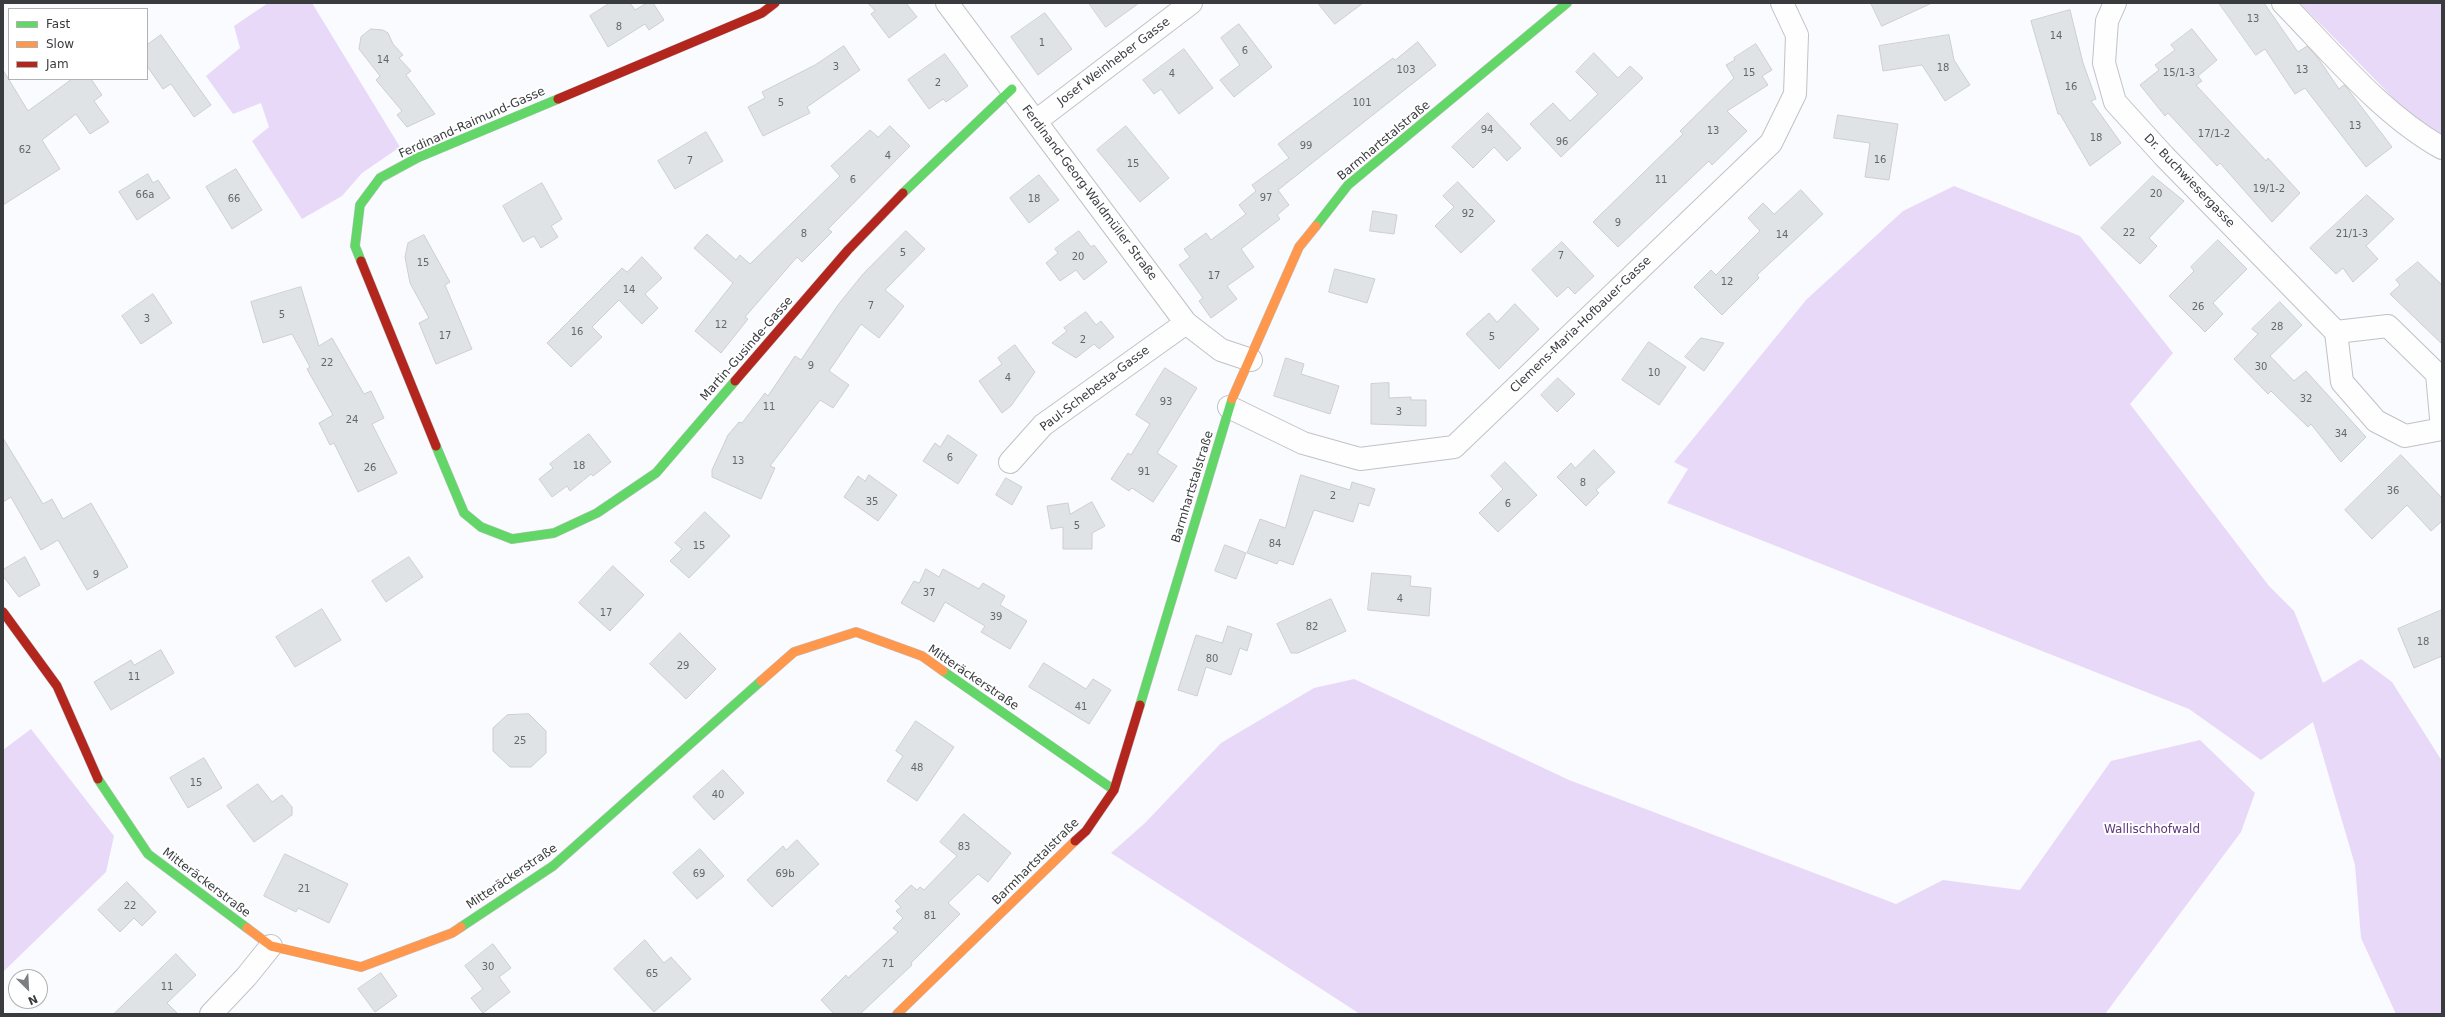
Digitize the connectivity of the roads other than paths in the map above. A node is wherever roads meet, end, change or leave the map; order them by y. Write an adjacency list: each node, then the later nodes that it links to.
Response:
1 (775, 3): 17 (street, Ferdinand-Raimund-Gasse)
2 (947, 3): 8 (street, Ferdinand-Georg-Waldmüller Straße)
3 (1191, 3): 9 (street, Josef Weinheber Gasse)
4 (1567, 3): 13 (street, Barmhartstalstraße)
5 (1782, 3): 14 (street, Clemens-Maria-Hofbauer-Gasse)
6 (2115, 3): 12 (street, Dr. Buchwiesergasse)
7 (2283, 3): 10 (street)
8 (1012, 89): 9 (street, Ferdinand-Georg-Waldmüller Straße); 17 (street, Martin-Gusinde-Gasse)
9 (1036, 121): 11 (street, Ferdinand-Georg-Waldmüller Straße)
10 (2442, 148)
11 (1186, 322): 13 (street, Ferdinand-Georg-Waldmüller Straße); 16 (street, Paul-Schebesta-Gasse)
12 (2336, 332): 15 (street); 15 (street)
13 (1251, 360): 14 (street, Barmhartstalstraße)
14 (1229, 407): 19 (street, Barmhartstalstraße)
15 (2442, 429)
16 (1010, 462)
17 (464, 513)
18 (3, 612): 20 (street, Mitteräckerstraße)
19 (1114, 790): 20 (street, Mitteräckerstraße); 22 (street, Barmhartstalstraße)
20 (271, 946): 21 (street)
21 (211, 1014)
22 (897, 1014)

